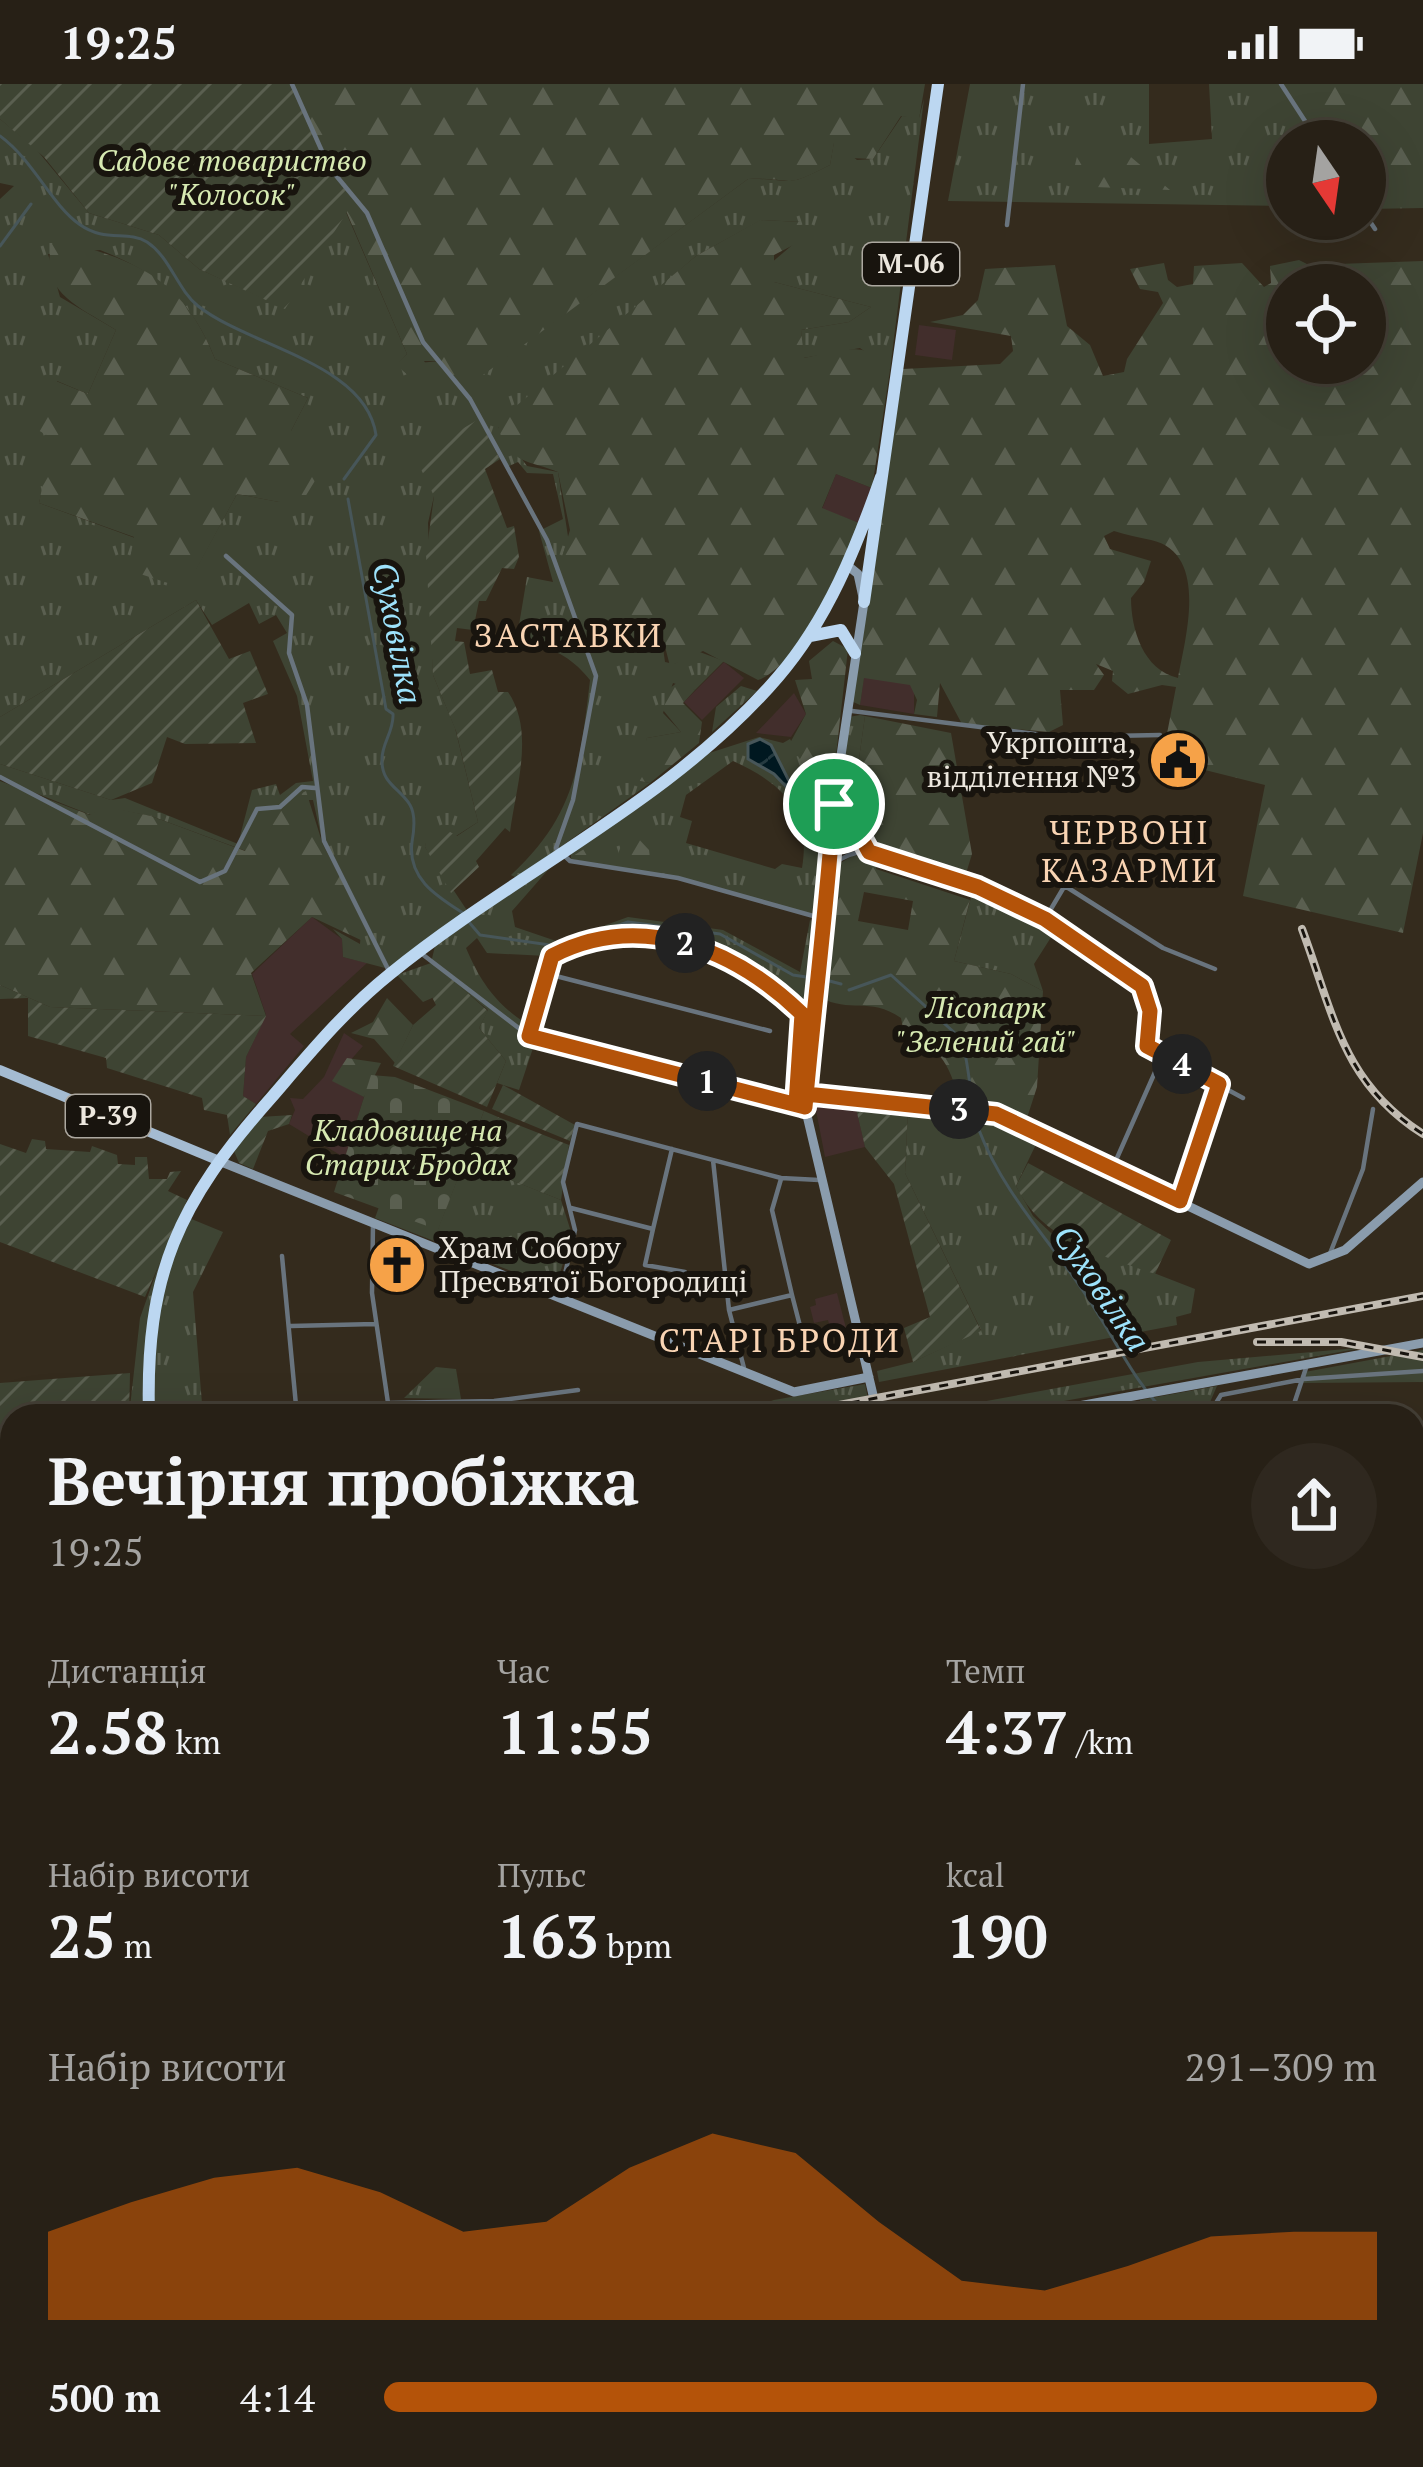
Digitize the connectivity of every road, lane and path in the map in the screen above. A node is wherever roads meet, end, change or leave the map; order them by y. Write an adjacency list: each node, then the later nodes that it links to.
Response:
1 (292, 84): 19 (street)
2 (936, 84): 7 (highway, М-06)
3 (1023, 84): 6 (street)
4 (1281, 84): 5 (street)
5 (1304, 120)
6 (1007, 225)
7 (881, 477): 9 (highway, М-06); 10 (highway)
8 (226, 556): 16 (street)
9 (847, 565): 10 (main road); 11 (highway, М-06)
10 (864, 602): 12 (main road)
11 (809, 637): 12 (highway); 19 (highway, М-06)
12 (855, 653): 13 (main road)
13 (846, 710): 14 (street); 17 (main road)
14 (1160, 735)
15 (0, 777): 16 (street)
16 (315, 788): 27 (street)
17 (834, 804): 18 (street); 21 (main road)
18 (869, 852): 21 (street); 23 (street)
19 (559, 853): 24 (street); 25 (highway, М-06)
20 (1080, 860): 22 (street)
21 (830, 866): 24 (main road)
22 (1065, 886): 23 (street); 26 (street)
23 (1045, 919): 31 (street)
24 (824, 920): 34 (main road)
25 (420, 952): 27 (highway, М-06); 30 (street)
26 (1215, 969)
27 (391, 974): 39 (highway, М-06)
28 (548, 974): 29 (street); 30 (street); 36 (street)
29 (770, 1031)
30 (529, 1036): 36 (street)
31 (1163, 1054): 33 (street); 41 (street)
32 (0, 1070): 39 (main road, Р-39)
33 (1219, 1084): 35 (street); 45 (street)
34 (806, 1094): 36 (main road); 41 (main road)
35 (1244, 1098)
36 (800, 1106): 43 (main road)
37 (1373, 1109): 52 (street)
38 (672, 1149): 40 (street); 46 (street); 49 (street)
39 (217, 1160): 48 (main road); 67 (highway, М-06)
40 (713, 1160): 42 (street); 56 (street)
41 (1113, 1167): 45 (main road)
42 (781, 1178): 43 (street); 54 (street)
43 (819, 1180): 64 (main road)
44 (1423, 1182): 52 (main road)
45 (1180, 1201): 52 (main road)
46 (569, 1208): 47 (street); 50 (street)
47 (586, 1212): 49 (street); 50 (street)
48 (374, 1224): 55 (main road); 57 (street)
49 (653, 1229): 53 (street)
50 (574, 1236): 55 (street)
51 (282, 1256): 58 (street)
52 (1327, 1261)
53 (685, 1272)
54 (792, 1295): 56 (street); 59 (street)
55 (560, 1299): 63 (main road)
56 (729, 1310): 63 (street)
57 (375, 1324): 58 (street); 66 (street)
58 (288, 1326): 68 (street)
59 (800, 1326)
60 (1423, 1342): 61 (main road)
61 (1307, 1364): 65 (street); 70 (main road)
62 (1423, 1371): 65 (street)
63 (745, 1373): 64 (main road)
64 (869, 1377): 69 (main road)
65 (1304, 1379): 71 (street); 72 (street)
66 (578, 1390)
67 (149, 1404)
68 (296, 1404)
69 (875, 1404)
70 (1089, 1404)
71 (1215, 1404)
72 (1295, 1404)

